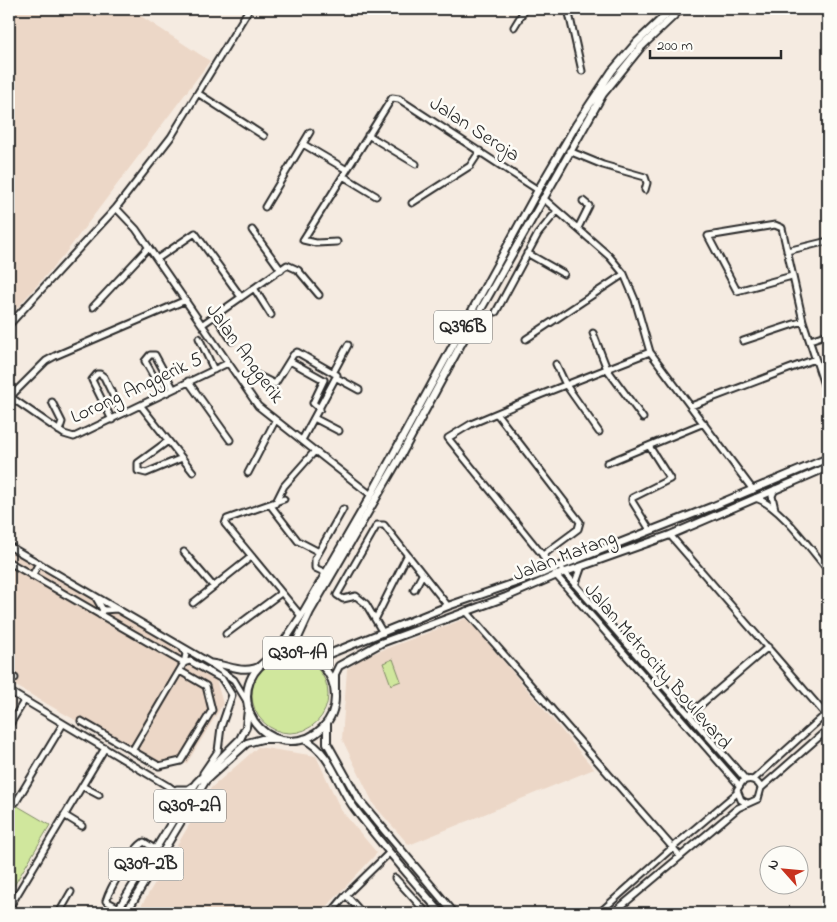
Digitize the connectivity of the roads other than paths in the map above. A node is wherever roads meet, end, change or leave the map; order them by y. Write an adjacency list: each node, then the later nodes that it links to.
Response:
1 (249, 9): 8 (street)
2 (525, 9): 6 (street)
3 (568, 9): 7 (street)
4 (672, 9): 18 (main road, Q396B)
5 (681, 9): 14 (main road)
6 (514, 27)
7 (582, 70)
8 (199, 94): 11 (street); 25 (street)
9 (310, 132): 12 (street)
10 (368, 135): 13 (street, Jalan Seroja); 15 (street); 16 (street)
11 (264, 136)
12 (303, 144): 16 (street); 24 (street)
13 (480, 151): 18 (street, Jalan Seroja); 23 (street)
14 (569, 151): 19 (street); 21 (main road)
15 (416, 164)
16 (347, 170): 17 (street)
17 (343, 176): 20 (street); 30 (street)
18 (538, 190): 101 (main road, Q396B)
19 (645, 190)
20 (376, 196)
21 (543, 198): 26 (street); 144 (main road)
22 (583, 201): 27 (street)
23 (412, 203)
24 (265, 207)
25 (116, 208): 31 (street, Jalan Anggerik); 48 (street)
26 (557, 211): 27 (street); 33 (street)
27 (578, 228): 37 (street)
28 (252, 230): 35 (street)
29 (828, 241): 32 (street)
30 (337, 242)
31 (148, 248): 34 (street, Jalan Anggerik); 43 (street)
32 (787, 251): 38 (street); 38 (street)
33 (527, 253): 36 (street); 44 (street)
34 (157, 259): 41 (street); 42 (street, Jalan Anggerik)
35 (281, 270): 39 (street); 40 (street)
36 (564, 274)
37 (624, 274): 53 (street); 58 (street)
38 (792, 276): 47 (street)
39 (254, 288): 41 (street); 46 (street)
40 (319, 296)
41 (241, 297): 45 (street)
42 (186, 300): 49 (street, Jalan Anggerik); 72 (street)
43 (93, 308)
44 (496, 312)
45 (215, 315): 49 (street); 55 (street)
46 (271, 315)
47 (803, 321): 54 (street); 56 (street)
48 (9, 324)
49 (203, 324): 61 (street, Jalan Anggerik)
50 (593, 333): 63 (street)
51 (828, 334): 54 (street)
52 (199, 338): 64 (street)
53 (526, 339)
54 (810, 340): 59 (street)
55 (232, 341)
56 (743, 341)
57 (348, 345): 66 (street)
58 (650, 352): 63 (street); 76 (street)
59 (815, 359): 73 (street); 76 (street)
60 (290, 361): 65 (street); 66 (street); 77 (street)
61 (228, 363): 64 (street, Lorong Anggerik 5); 83 (street, Jalan Anggerik)
62 (556, 364): 68 (street)
63 (607, 369): 68 (street); 81 (street)
64 (214, 370): 67 (street, Lorong Anggerik 5)
65 (253, 373)
66 (335, 375): 70 (street); 77 (street)
67 (188, 381): 69 (street, Lorong Anggerik 5); 89 (street)
68 (566, 385): 79 (street); 87 (street)
69 (173, 388): 71 (street, Lorong Anggerik 5); 71 (street)
70 (359, 390)
71 (163, 393): 75 (street, Lorong Anggerik 5)
72 (9, 397): 85 (street, Lorong Anggerik 5)
73 (828, 397)
74 (52, 402): 85 (street)
75 (141, 406): 78 (street, Lorong Anggerik 5); 88 (street)
76 (691, 406): 84 (street)
77 (320, 408): 80 (street)
78 (122, 414): 82 (street, Lorong Anggerik 5); 82 (street)
79 (497, 414): 112 (street); 112 (street)
80 (314, 418): 86 (street); 90 (street)
81 (643, 418)
82 (112, 420): 85 (street, Lorong Anggerik 5)
83 (275, 421): 90 (street, Jalan Anggerik); 98 (street)
84 (704, 422): 91 (street); 100 (street)
85 (59, 431)
86 (339, 431)
87 (599, 432)
88 (168, 440): 93 (street); 93 (street)
89 (230, 440)
90 (302, 440): 92 (street, Jalan Anggerik)
91 (649, 446): 95 (street); 107 (street)
92 (315, 451): 101 (street, Jalan Anggerik); 104 (street)
93 (182, 458): 97 (street)
94 (828, 458): 100 (main road, Jalan Matang)
95 (607, 463)
96 (828, 467): 99 (main road, Jalan Matang)
97 (193, 472)
98 (248, 473)
99 (774, 489): 102 (main road, Jalan Matang); 105 (street)
100 (753, 490): 107 (main road, Jalan Matang)
101 (371, 496): 121 (main road, Q396B)
102 (754, 498): 105 (street); 108 (main road, Jalan Matang)
103 (284, 499): 104 (street)
104 (273, 505): 111 (street); 114 (street)
105 (775, 509): 119 (street)
106 (343, 510): 111 (street)
107 (650, 530): 118 (main road, Jalan Matang)
108 (670, 535): 117 (main road, Jalan Matang); 143 (street)
109 (9, 546): 116 (street)
110 (184, 552): 127 (street)
111 (319, 552): 121 (street)
112 (543, 554): 118 (street); 120 (main road)
113 (407, 556): 123 (street); 137 (street); 137 (street)
114 (251, 557): 127 (street); 129 (street)
115 (9, 562): 125 (street)
116 (40, 563): 125 (street); 130 (street)
117 (581, 566): 122 (main road, Jalan Matang); 126 (main road)
118 (555, 567): 120 (main road, Jalan Matang); 122 (street, Jalan Metrocity Boulevard); 124 (street, Jalan Metrocity Boulevard)
119 (828, 570)
120 (543, 572): 132 (main road, Jalan Matang)
121 (326, 573): 136 (main road, Q396B)
122 (564, 573): 124 (main road, Jalan Matang); 126 (street, Jalan Metrocity Boulevard)
123 (422, 575): 128 (street); 132 (street)
124 (556, 575): 134 (main road, Jalan Matang); 139 (street, Jalan Metrocity Boulevard)
125 (32, 576): 135 (street)
126 (575, 584): 138 (street, Jalan Metrocity Boulevard)
127 (213, 586): 131 (street)
128 (414, 590)
129 (281, 593): 136 (street); 141 (street)
130 (94, 596): 133 (street); 135 (street)
131 (193, 603)
132 (448, 606): 140 (main road, Jalan Matang)
133 (117, 609): 135 (street); 142 (street)
134 (466, 611): 152 (main road, Jalan Matang); 187 (street)
135 (102, 613): 147 (street)
136 (301, 616): 145 (main road, Q396B)
137 (376, 618): 140 (street)
138 (607, 619): 139 (street); 155 (street, Jalan Metrocity Boulevard)
139 (601, 624): 175 (street, Jalan Metrocity Boulevard)
140 (383, 633): 146 (main road, Jalan Matang)
141 (226, 634)
142 (182, 647): 147 (street); 148 (street)
143 (768, 647): 155 (street); 156 (street)
144 (302, 654): 145 (main road, Q309-1A); 146 (main road, Q309-1A)
145 (271, 658): 149 (main road, Q309-1A)
146 (312, 658): 152 (main road, Q309-1A)
147 (184, 663): 150 (street); 172 (street)
148 (210, 663): 149 (street); 154 (street)
149 (262, 665): 154 (main road, Q309-1A)
150 (180, 671): 170 (street); 170 (street)
151 (9, 691): 153 (street)
152 (335, 692): 157 (main road, Q309-1A)
153 (24, 701): 160 (street); 161 (street)
154 (248, 704): 167 (main road); 172 (main road, Q309-2B)
155 (690, 714): 173 (street, Jalan Metrocity Boulevard)
156 (827, 714): 159 (street)
157 (328, 721): 168 (main road); 202 (main road)
158 (82, 722): 162 (street)
159 (818, 722): 164 (street); 165 (street)
160 (63, 724): 166 (street); 182 (street)
161 (9, 726)
162 (93, 728): 166 (street); 170 (street)
163 (796, 730): 165 (street)
164 (827, 730): 178 (street)
165 (801, 736): 174 (street)
166 (87, 738): 169 (street)
167 (280, 739): 168 (main road); 171 (main road, Q309-2A)
168 (304, 739): 189 (main road)
169 (105, 748): 176 (street); 177 (street)
170 (132, 751)
171 (225, 762): 181 (main road); 196 (main road, Q309-2A)
172 (198, 780): 177 (street); 181 (main road, Q309-2B)
173 (746, 780): 174 (street); 175 (street)
174 (753, 780): 178 (street)
175 (739, 784): 179 (street)
176 (82, 786): 180 (street); 184 (street)
177 (169, 786): 181 (street); 185 (main road)
178 (761, 788): 183 (street)
179 (737, 793): 183 (street); 187 (street)
180 (99, 795)
181 (186, 797): 185 (main road, Q309-2B)
182 (16, 802)
183 (747, 803): 190 (street)
184 (64, 816): 186 (street); 194 (street)
185 (173, 818): 188 (main road, Q309-2B)
186 (82, 826)
187 (672, 848): 190 (street); 203 (street)
188 (155, 849): 195 (main road, Q309-2B); 195 (street)
189 (389, 853): 193 (street); 201 (main road)
190 (680, 856): 204 (street)
191 (395, 878): 200 (street)
192 (71, 892): 197 (street)
193 (346, 895): 198 (street); 199 (street)
194 (9, 908)
195 (117, 911): 196 (main road)
196 (127, 911)
197 (59, 913)
198 (331, 913)
199 (362, 913)
200 (427, 913)
201 (441, 913)
202 (454, 913)
203 (599, 913)
204 (614, 913)

